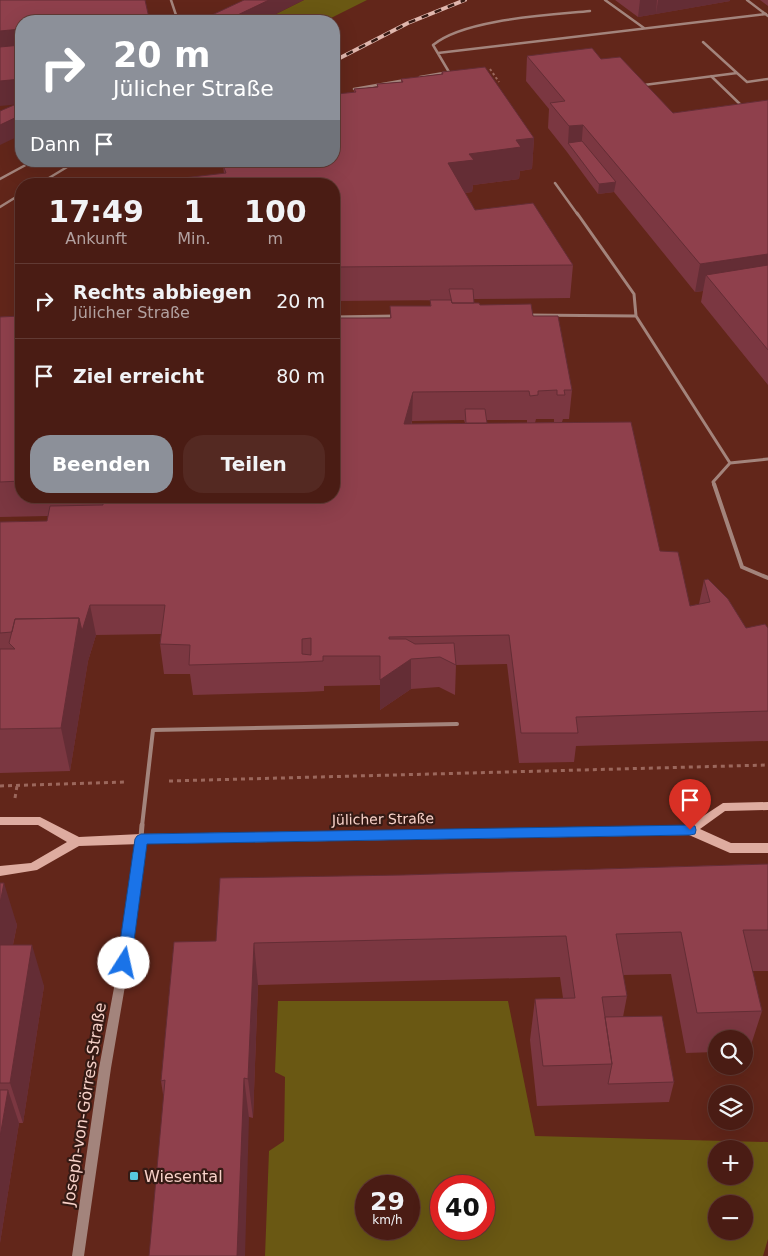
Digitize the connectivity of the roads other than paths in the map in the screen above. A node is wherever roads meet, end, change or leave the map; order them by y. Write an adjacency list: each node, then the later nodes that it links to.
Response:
1 (171, 0): 5 (lane)
2 (605, 0): 7 (lane)
3 (746, 0): 6 (lane)
4 (590, 11): 9 (lane)
5 (176, 15)
6 (767, 15): 7 (lane)
7 (645, 28): 9 (lane)
8 (704, 42): 12 (lane)
9 (438, 53): 11 (lane)
10 (488, 67): 11 (lane)
11 (449, 72): 16 (lane)
12 (737, 73): 13 (lane); 14 (lane)
13 (711, 76): 15 (lane); 17 (lane)
14 (768, 79)
15 (642, 85)
16 (354, 89)
17 (748, 112)
18 (22, 167): 21 (lane)
19 (66, 167): 20 (lane)
20 (49, 178)
21 (0, 179)
22 (555, 184): 27 (lane)
23 (15, 198): 24 (lane)
24 (0, 207)
25 (521, 315): 27 (lane)
26 (402, 316): 28 (lane)
27 (636, 316): 30 (lane)
28 (340, 317)
29 (768, 459): 30 (lane)
30 (730, 463): 31 (lane)
31 (768, 578)
32 (457, 724): 36 (lane)
33 (768, 806): 35 (main road)
34 (0, 821): 37 (main road)
35 (690, 830): 36 (main road, Jülicher Straße); 38 (main road, Jülicher Straße)
36 (141, 839): 37 (main road, Jülicher Straße); 40 (street, Joseph-von-Görres-Straße)
37 (77, 842): 39 (main road, Jülicher Straße)
38 (768, 848)
39 (0, 871)
40 (78, 1256)

